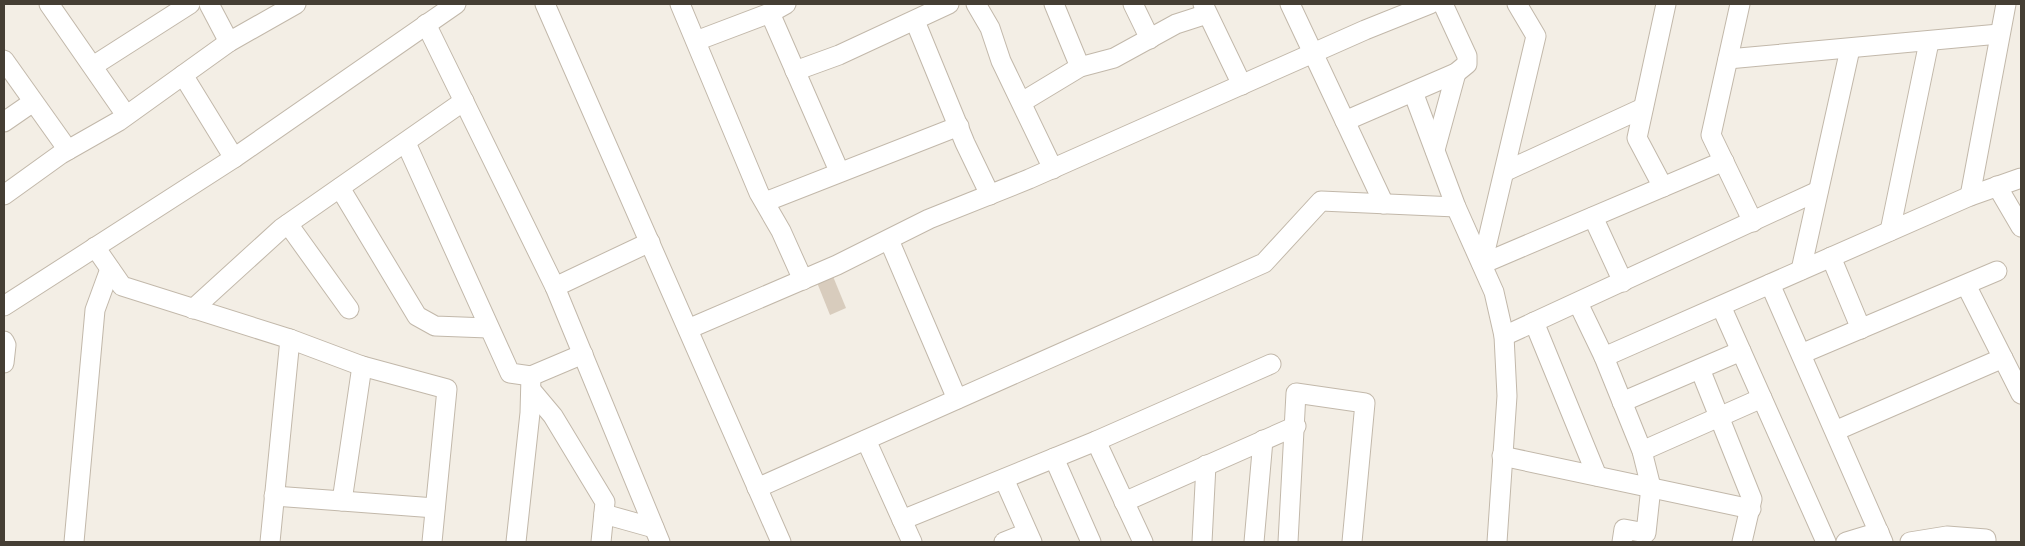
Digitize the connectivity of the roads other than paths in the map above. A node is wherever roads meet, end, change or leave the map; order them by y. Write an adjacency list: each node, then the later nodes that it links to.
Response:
1 (190, 4): 32 (street)
2 (208, 4): 26 (street)
3 (456, 4): 22 (street)
4 (545, 4): 72 (street)
5 (680, 4): 25 (street)
6 (949, 4): 21 (street)
7 (976, 4): 41 (street)
8 (1054, 4): 33 (street)
9 (1133, 4): 24 (street)
10 (1290, 4): 29 (street)
11 (1430, 4): 29 (street)
12 (1443, 4): 35 (street)
13 (1517, 4): 54 (street)
14 (1666, 4): 42 (street)
15 (1740, 4): 31 (street)
16 (2006, 4): 23 (street)
17 (53, 5): 32 (street)
18 (287, 6): 26 (street)
19 (778, 8): 25 (street); 34 (street)
20 (1205, 9): 24 (street); 37 (street)
21 (915, 21): 34 (street); 46 (street)
22 (426, 24): 39 (street); 50 (street)
23 (1999, 34): 27 (street); 62 (street)
24 (1150, 39): 33 (street)
25 (696, 41): 63 (street)
26 (229, 42): 36 (street)
27 (1929, 42): 28 (street); 70 (street)
28 (1850, 49): 31 (street); 59 (street)
29 (1313, 54): 37 (street); 44 (street)
30 (4, 60): 40 (street)
31 (1728, 60): 51 (street)
32 (93, 66): 43 (street)
33 (1080, 67): 41 (street)
34 (795, 71): 53 (street)
35 (1456, 73): 38 (street); 49 (street)
36 (183, 75): 43 (street); 50 (street)
37 (1242, 85): 52 (street)
38 (1413, 92): 44 (street); 49 (street)
39 (464, 101): 47 (street); 83 (street)
40 (33, 102): 45 (street); 48 (street)
41 (1022, 102): 52 (street)
42 (1643, 108): 54 (street); 57 (street)
43 (126, 115): 48 (street)
44 (1345, 121): 64 (street)
45 (4, 122)
46 (958, 126): 53 (street); 61 (street)
47 (406, 143): 58 (street); 90 (street)
48 (68, 150): 60 (street)
49 (1435, 150): 65 (street)
50 (234, 158): 73 (street)
51 (1724, 161): 57 (street); 67 (street)
52 (1053, 169): 61 (street)
53 (840, 171): 63 (street)
54 (1506, 171): 75 (street)
55 (2021, 178): 56 (street)
56 (1997, 186): 62 (street); 69 (street)
57 (1663, 187): 66 (street)
58 (340, 188): 68 (street); 90 (street)
59 (1818, 191): 67 (street); 77 (street)
60 (4, 195)
61 (990, 195): 71 (street)
62 (1970, 196): 70 (street)
63 (765, 202): 79 (street)
64 (1384, 204): 65 (street); 108 (street)
65 (1456, 207): 75 (street)
66 (1593, 217): 75 (street); 80 (street)
67 (1753, 222): 80 (street)
68 (288, 224): 87 (street); 88 (street)
69 (2021, 227)
70 (1890, 231): 74 (street)
71 (889, 240): 79 (street); 108 (street)
72 (650, 242): 83 (street); 91 (street)
73 (95, 247): 76 (street); 85 (street)
74 (1831, 257): 77 (street); 92 (street)
75 (1482, 264): 93 (street)
76 (110, 268): 87 (street); 134 (street)
77 (1801, 270): 81 (street)
78 (1997, 271): 82 (street)
79 (803, 280): 91 (street)
80 (1623, 282): 84 (street)
81 (1770, 284): 86 (street); 98 (street)
82 (1966, 285): 92 (street); 100 (street)
83 (555, 287): 97 (street)
84 (1578, 303): 89 (street); 99 (street)
85 (4, 306)
86 (1721, 306): 96 (street); 99 (street)
87 (193, 309): 94 (street)
88 (349, 309)
89 (1534, 322): 93 (street); 120 (street)
90 (488, 328): 105 (street)
91 (688, 329): 123 (street)
92 (1861, 329): 98 (street)
93 (1504, 336): 117 (street)
94 (290, 339): 103 (street); 124 (street)
95 (4, 341): 101 (street)
96 (1741, 351): 104 (street); 107 (street)
97 (583, 354): 105 (street); 131 (street)
98 (1801, 354): 112 (street)
99 (1604, 357): 109 (street)
100 (2003, 358): 106 (street); 112 (street)
101 (4, 362)
102 (1271, 364): 115 (street)
103 (362, 366): 125 (street); 127 (street)
104 (1700, 369): 109 (street); 110 (street)
105 (531, 383): 129 (street); 137 (street)
106 (2021, 394)
107 (1762, 398): 110 (street); 151 (street)
108 (958, 399): 113 (street)
109 (1622, 402): 116 (street)
110 (1720, 416): 116 (street); 128 (street)
111 (1296, 426): 114 (street); 146 (street); 147 (street)
112 (1835, 431): 133 (street)
113 (866, 440): 123 (street); 130 (street)
114 (1263, 440): 119 (street); 145 (street)
115 (1096, 441): 118 (street); 126 (street)
116 (1642, 451): 122 (street)
117 (1502, 456): 120 (street); 148 (street)
118 (1054, 458): 121 (street); 142 (street)
119 (1206, 465): 126 (street); 144 (street)
120 (1597, 476): 122 (street)
121 (1004, 479): 130 (street); 132 (street)
122 (1651, 487): 128 (street); 149 (street)
123 (757, 488): 139 (street)
124 (274, 496): 125 (street); 135 (street)
125 (342, 501): 127 (street)
126 (1124, 502): 143 (street)
127 (435, 508): 136 (street)
128 (1751, 509): 150 (street)
129 (604, 514): 131 (street); 138 (street)
130 (902, 520): 140 (street)
131 (657, 535)
132 (1030, 537): 141 (street)
133 (1881, 537): 152 (street)
134 (74, 542)
135 (270, 542)
136 (432, 542)
137 (516, 542)
138 (601, 542)
139 (780, 542)
140 (912, 542)
141 (1004, 542)
142 (1092, 542)
143 (1143, 542)
144 (1202, 542)
145 (1254, 542)
146 (1288, 542)
147 (1352, 542)
148 (1497, 542)
149 (1622, 542)
150 (1742, 542)
151 (1826, 542)
152 (1846, 542)
153 (1910, 542): 154 (street)
154 (1986, 542)

